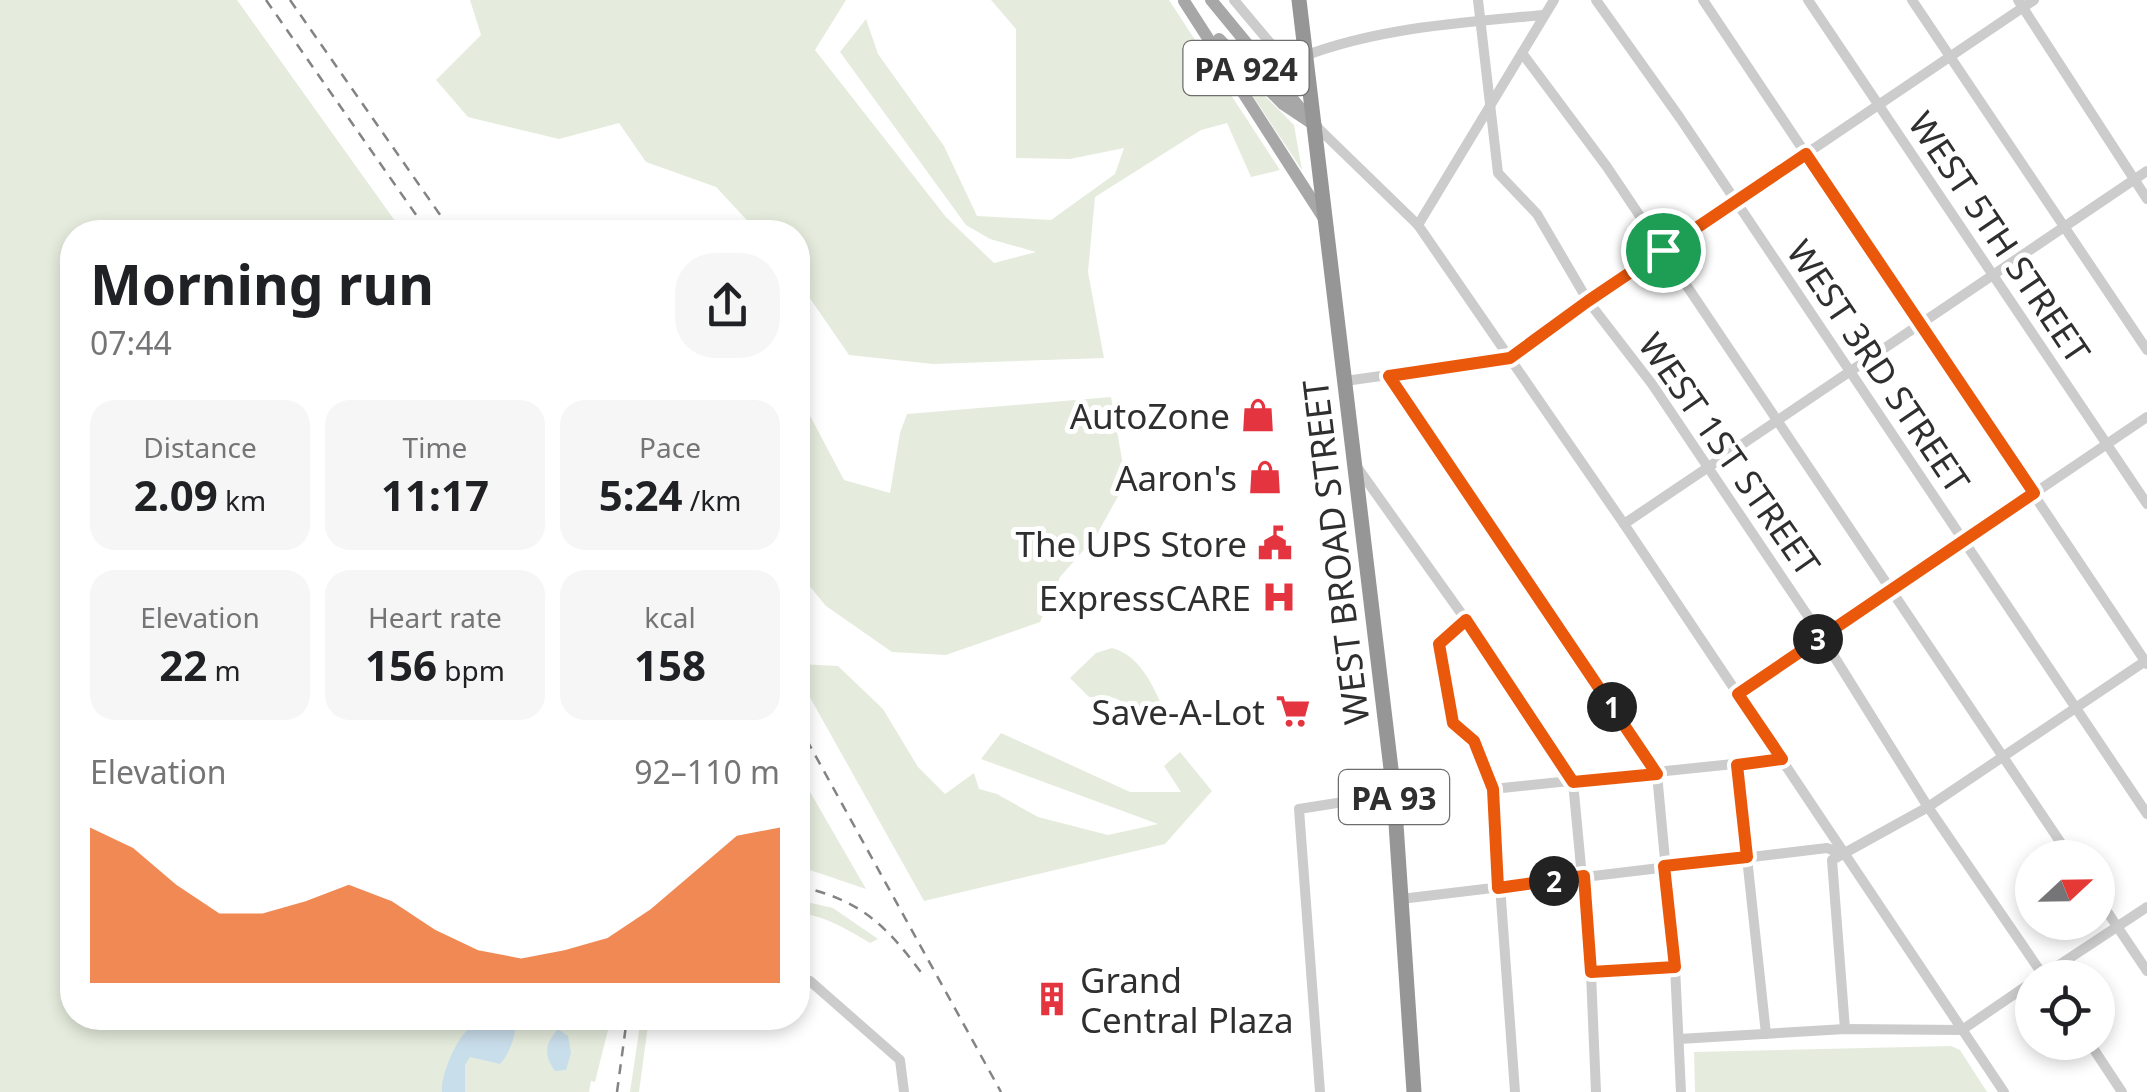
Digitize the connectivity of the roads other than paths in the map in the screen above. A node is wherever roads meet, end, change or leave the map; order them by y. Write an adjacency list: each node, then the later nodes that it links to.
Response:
1 (1184, 0): 23 (main road, PA 924); 29 (main road)
2 (1211, 0): 20 (main road, PA 924)
3 (1234, 0): 18 (street)
4 (1299, 0): 16 (highway, PA 93)
5 (1478, 0): 14 (street, WEST 1ST STREET)
6 (1554, 0): 13 (street)
7 (1596, 0): 28 (street, WEST 3RD STREET)
8 (1703, 0): 24 (street)
9 (1808, 0): 21 (street, WEST 5TH STREET)
10 (1912, 0): 17 (street)
11 (2034, 0): 12 (street)
12 (2020, 4): 17 (street); 26 (street)
13 (1544, 16): 14 (street); 15 (street)
14 (1480, 21): 16 (street); 22 (street, WEST 1ST STREET)
15 (1522, 53): 22 (street); 32 (street)
16 (1305, 54): 18 (street); 19 (highway, PA 93)
17 (1950, 57): 21 (street); 31 (street)
18 (1287, 62): 19 (street)
19 (1308, 78): 20 (highway); 23 (highway, PA 93)
20 (1281, 86): 23 (main road)
21 (1879, 105): 24 (street); 33 (street, WEST 5TH STREET)
22 (1490, 108): 30 (street); 34 (street, WEST 1ST STREET)
23 (1316, 126): 29 (highway, WEST BROAD STREET / PA 93); 30 (street)
24 (1806, 154): 28 (street); 35 (street)
25 (2147, 171): 26 (street)
26 (2133, 181): 27 (street); 31 (street)
27 (2147, 199)
28 (1736, 201): 32 (street); 38 (street, WEST 3RD STREET)
29 (1324, 219): 40 (highway, WEST BROAD STREET / PA 93)
30 (1418, 225): 37 (street)
31 (2064, 227): 33 (street); 36 (street)
32 (1663, 250): 34 (street); 42 (street)
33 (1993, 275): 35 (street); 43 (street, WEST 5TH STREET)
34 (1588, 301): 37 (street); 45 (street, WEST 1ST STREET)
35 (1920, 324): 38 (street); 46 (street)
36 (2147, 350)
37 (1510, 358): 39 (street); 48 (street)
38 (1850, 372): 42 (street); 49 (street, WEST 3RD STREET)
39 (1389, 376): 40 (street); 59 (street)
40 (1346, 381): 44 (highway, WEST BROAD STREET / PA 93)
41 (2147, 418): 43 (street)
42 (1777, 420): 45 (street); 50 (street)
43 (2107, 444): 46 (street); 47 (street, WEST 5TH STREET)
44 (1357, 468): 51 (street); 62 (highway, WEST BROAD STREET / PA 93)
45 (1708, 468): 48 (street); 52 (street, WEST 1ST STREET)
46 (2034, 493): 49 (street); 53 (street)
47 (2147, 504)
48 (1624, 524): 54 (street)
49 (1964, 541): 50 (street); 55 (street, WEST 3RD STREET)
50 (1891, 590): 52 (street); 56 (street)
51 (1466, 620): 60 (street); 61 (street)
52 (1822, 637): 54 (street); 63 (street, WEST 1ST STREET)
53 (2146, 662): 55 (street)
54 (1738, 694): 57 (street)
55 (2074, 709): 56 (street); 64 (street, WEST 3RD STREET)
56 (2001, 757): 63 (street); 65 (street)
57 (1782, 759): 58 (street); 66 (street)
58 (1737, 765): 59 (street); 67 (street)
59 (1657, 774): 60 (street); 68 (street)
60 (1573, 782): 61 (street); 69 (street)
61 (1493, 789): 70 (street)
62 (1394, 794): 71 (highway, WEST BROAD STREET / PA 93); 88 (street)
63 (1928, 807): 66 (street); 75 (street, WEST 1ST STREET)
64 (2147, 814)
65 (2059, 840)
66 (1845, 855): 67 (street); 82 (street); 83 (street)
67 (1747, 857): 68 (street); 84 (street)
68 (1664, 866): 69 (street); 77 (street)
69 (1584, 876): 70 (street); 79 (street)
70 (1498, 888): 71 (street); 90 (street)
71 (1401, 898): 89 (highway, WEST BROAD STREET / PA 93)
72 (2147, 907): 74 (street)
73 (2115, 924): 74 (street)
74 (2117, 927): 76 (street); 78 (street)
75 (2032, 960)
76 (2068, 960)
77 (1675, 967): 79 (street); 85 (street)
78 (2147, 971)
79 (1591, 972): 91 (street)
80 (810, 981): 87 (street)
81 (2015, 994): 83 (street)
82 (1845, 1029): 83 (street); 84 (street)
83 (1962, 1030): 93 (street)
84 (1766, 1034): 85 (street)
85 (1679, 1039): 92 (street)
86 (2100, 1060): 94 (street)
87 (904, 1092)
88 (1320, 1092)
89 (1414, 1092)
90 (1515, 1092)
91 (1596, 1092)
92 (1680, 1092)
93 (2004, 1092)
94 (2122, 1092)

